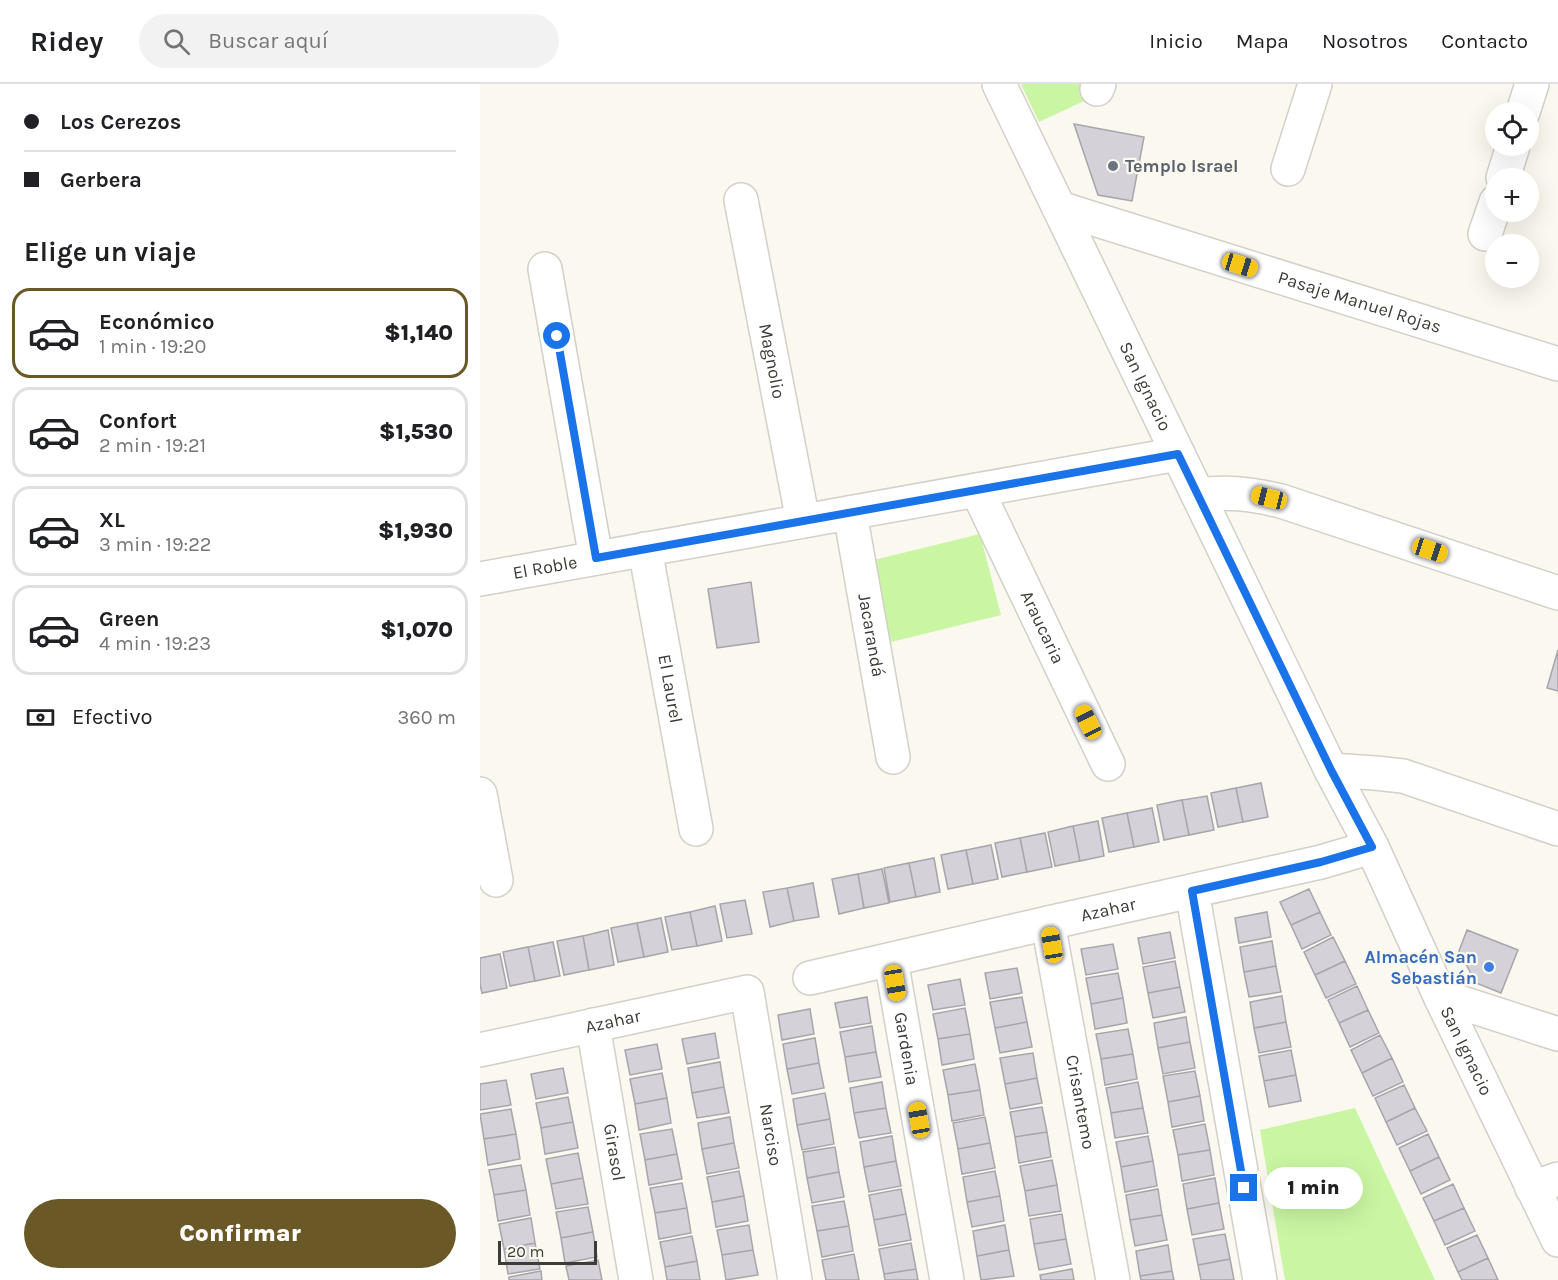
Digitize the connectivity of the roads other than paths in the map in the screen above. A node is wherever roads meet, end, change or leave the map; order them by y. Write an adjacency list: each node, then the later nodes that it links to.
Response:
1 (999, 84): 7 (street, San Ignacio)
2 (1315, 84): 5 (street)
3 (1532, 84): 4 (street)
4 (1526, 102)
5 (1288, 169)
6 (741, 200): 16 (street, Magnolio)
7 (1059, 208): 11 (street, Pasaje Manuel Rojas); 12 (street, San Ignacio)
8 (1489, 222): 9 (street)
9 (1485, 234)
10 (545, 269): 18 (street)
11 (1558, 364)
12 (1178, 454): 13 (street, El Roble); 14 (street, San Ignacio)
13 (977, 490): 15 (street, El Roble); 22 (street, Araucaria)
14 (1198, 495): 20 (street); 23 (street, San Ignacio)
15 (850, 513): 16 (street, El Roble); 21 (street, Jacarandá)
16 (802, 521): 17 (street, El Roble)
17 (645, 549): 18 (street, El Roble); 26 (street, El Laurel)
18 (596, 558): 19 (street, El Roble)
19 (480, 579)
20 (1558, 593)
21 (893, 757)
22 (1108, 764)
23 (1331, 770): 25 (street); 27 (street, San Ignacio)
24 (480, 794): 28 (street)
25 (1558, 829)
26 (696, 830)
27 (1372, 847): 29 (street, Azahar); 34 (street, San Ignacio)
28 (495, 880)
29 (1192, 891): 30 (street, Azahar); 44 (street)
30 (1048, 922): 31 (street, Azahar); 43 (street, Crisantemo)
31 (891, 960): 32 (street, Azahar); 42 (street, Gardenia)
32 (810, 978)
33 (747, 992): 35 (street, Azahar); 41 (street, Narciso)
34 (1440, 996): 36 (street); 38 (street, San Ignacio)
35 (593, 1026): 37 (street, Azahar); 40 (street, Girasol)
36 (1558, 1034)
37 (480, 1050)
38 (1545, 1184): 39 (street, San Ignacio)
39 (1558, 1240)
40 (636, 1280)
41 (795, 1280)
42 (947, 1280)
43 (1113, 1280)
44 (1260, 1280)

